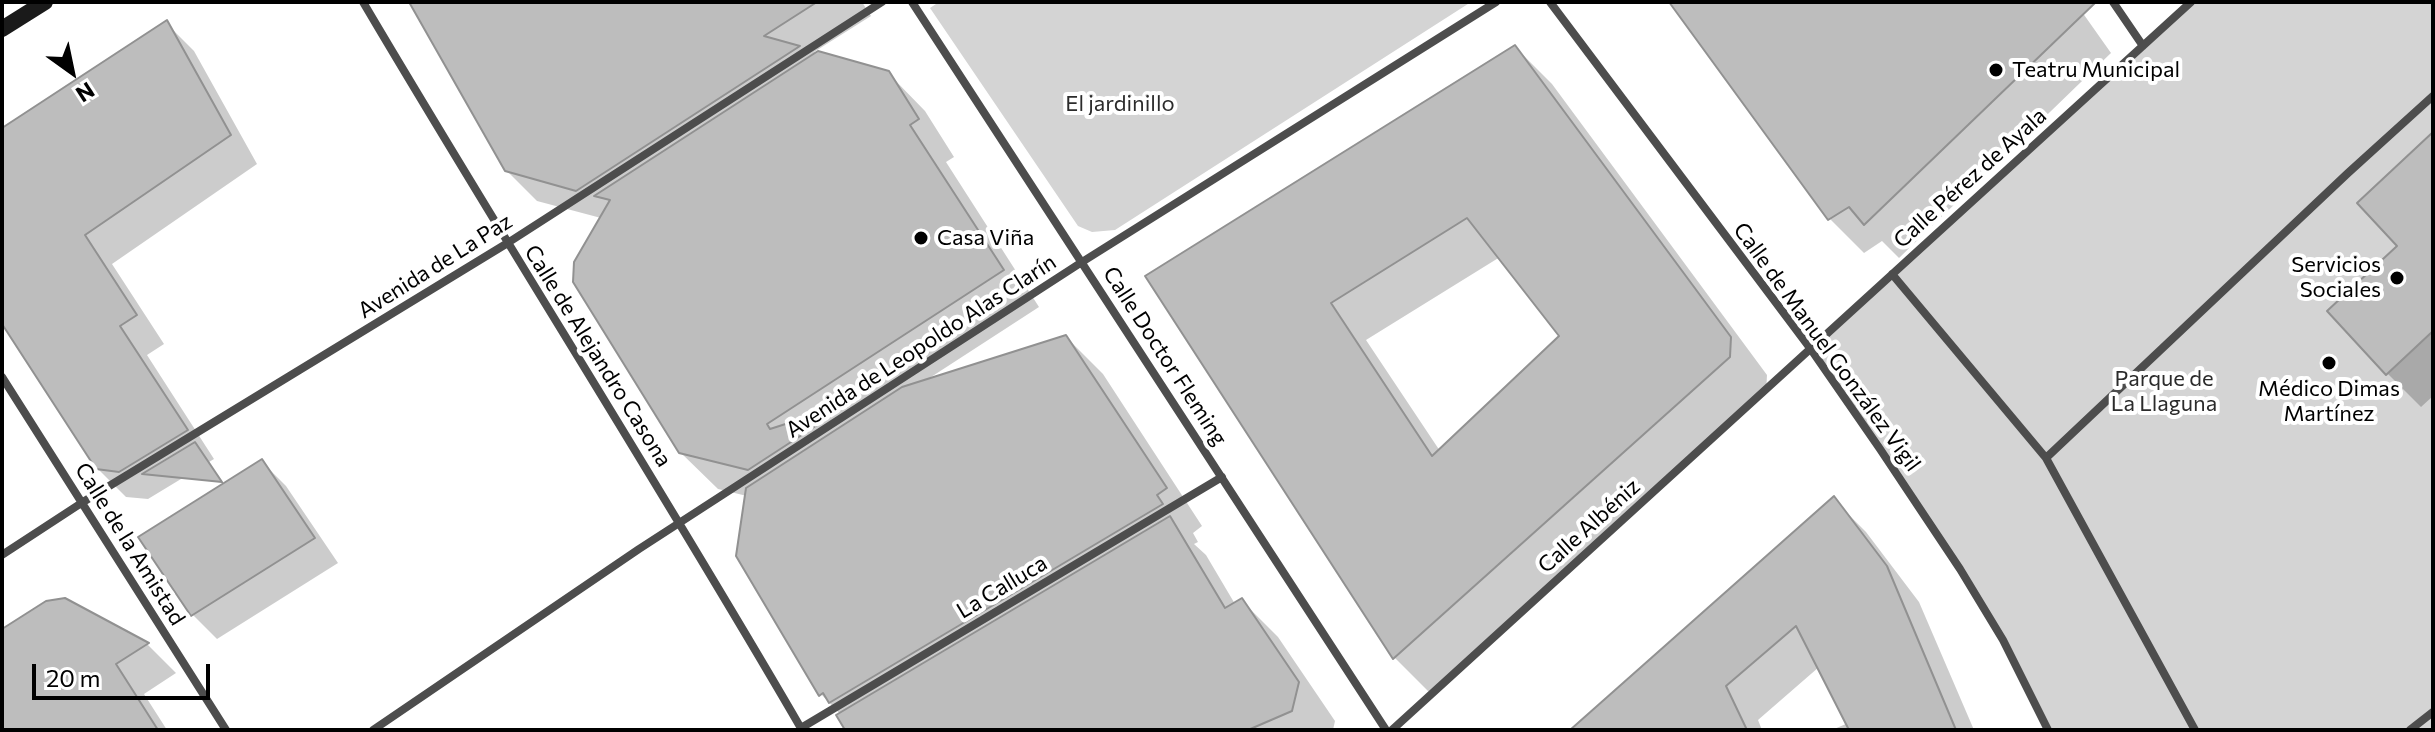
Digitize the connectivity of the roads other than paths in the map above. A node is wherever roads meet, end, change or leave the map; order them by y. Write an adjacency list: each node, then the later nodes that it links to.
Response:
1 (45, 2): 9 (street)
2 (363, 2): 12 (street, Calle de Alejandro Casona)
3 (882, 2): 12 (street, Avenida de La Paz)
4 (912, 2): 13 (street, Calle Doctor Fleming)
5 (1496, 2): 13 (street, Avenida de Leopoldo Alas Clarín)
6 (1550, 2): 15 (street, Calle de Manuel González Vigil)
7 (2113, 2): 10 (street)
8 (2191, 2): 10 (street, Calle Pérez de Ayala)
9 (2, 29)
10 (2143, 46): 14 (street, Calle Pérez de Ayala)
11 (2433, 96): 17 (street)
12 (506, 244): 19 (street, Avenida de La Paz); 20 (street, Calle de Alejandro Casona)
13 (1082, 262): 18 (street, Calle Doctor Fleming); 20 (street, Avenida de Leopoldo Alas Clarín)
14 (1892, 274): 15 (street, Calle Pérez de Ayala); 17 (street)
15 (1810, 348): 26 (street, Calle Albéniz); 27 (street, Calle de Manuel González Vigil)
16 (2, 377): 19 (street, Calle de la Amistad)
17 (2046, 458): 28 (street)
18 (1222, 477): 23 (street, La Calluca); 26 (street, Calle Doctor Fleming)
19 (83, 502): 21 (street, Avenida de La Paz); 24 (street, Calle de la Amistad)
20 (682, 524): 23 (street, Calle de Alejandro Casona); 25 (street, Avenida de Leopoldo Alas Clarín)
21 (2, 555)
22 (2433, 712): 29 (street)
23 (802, 729)
24 (226, 730)
25 (373, 730)
26 (1389, 730)
27 (2048, 730)
28 (2195, 730)
29 (2410, 730)

